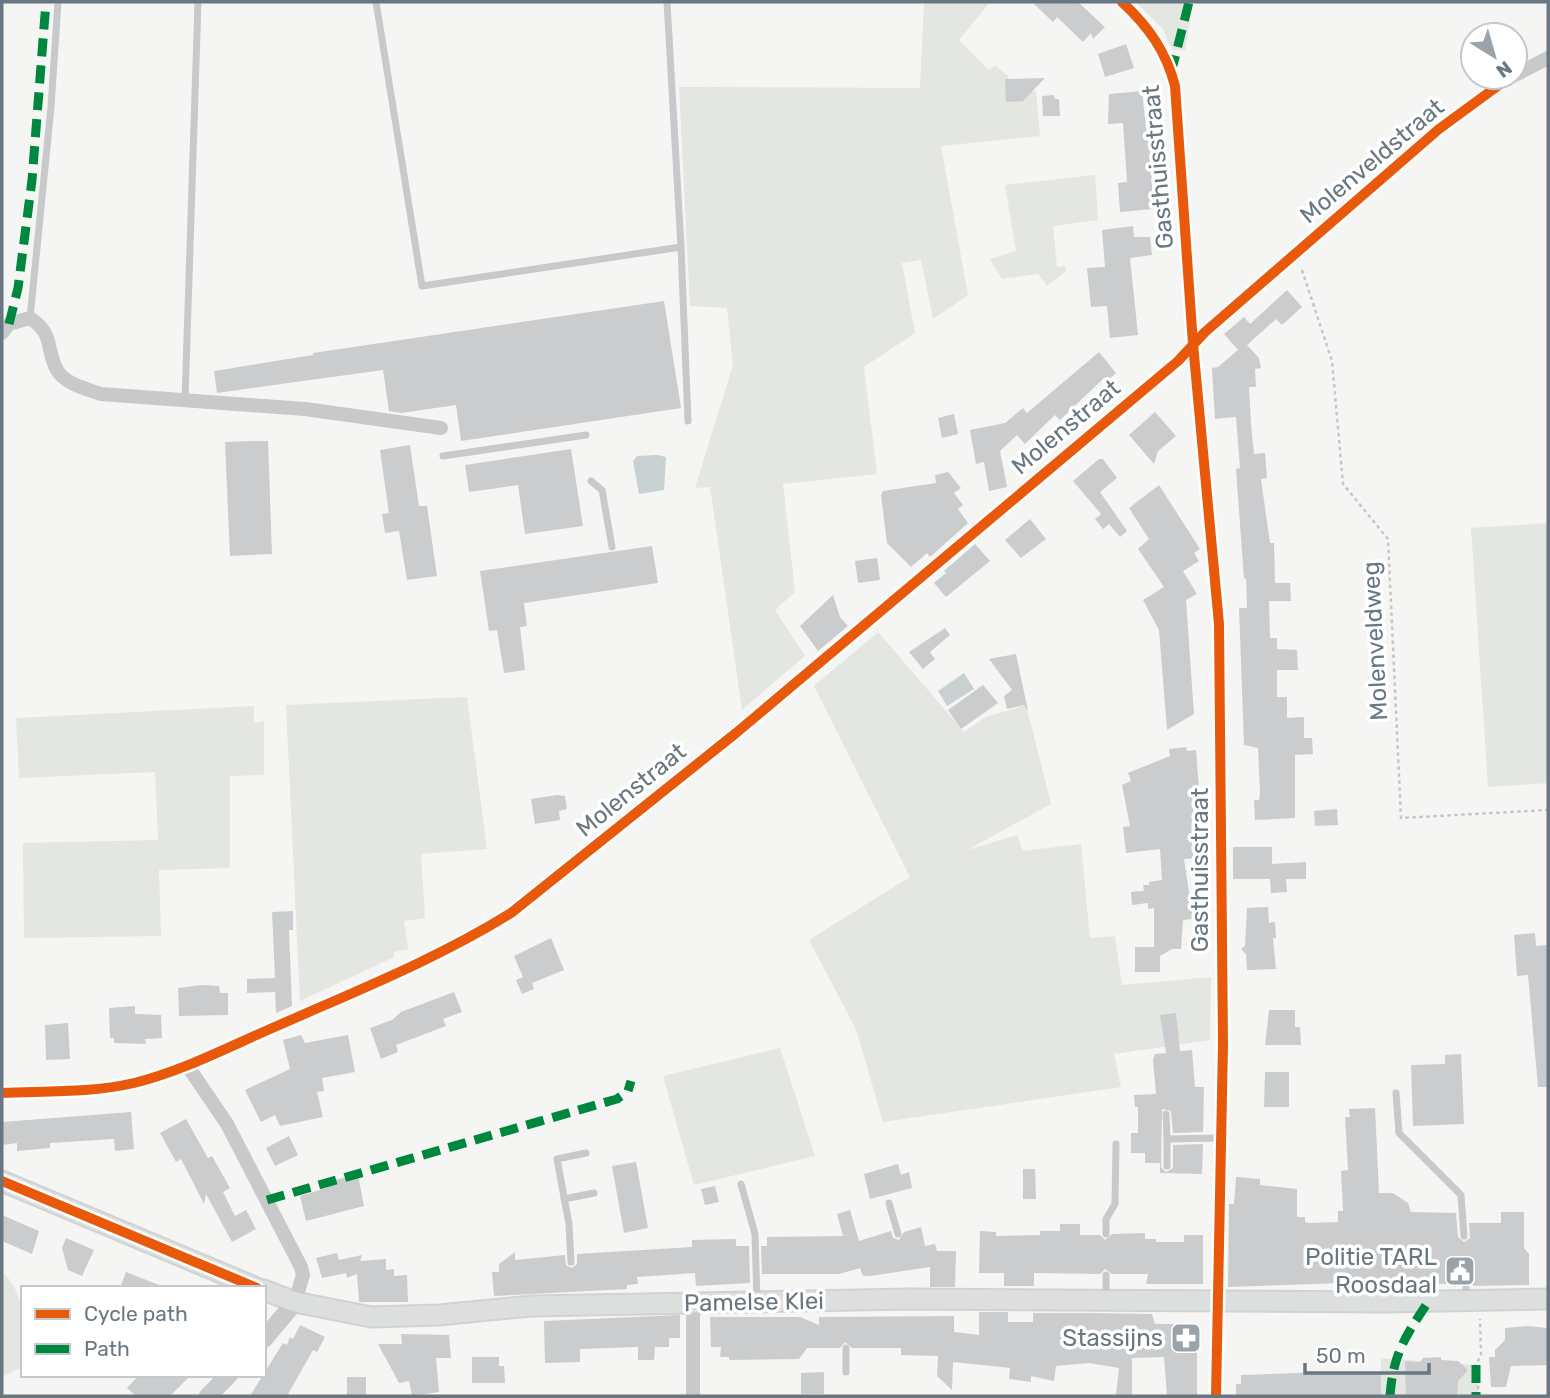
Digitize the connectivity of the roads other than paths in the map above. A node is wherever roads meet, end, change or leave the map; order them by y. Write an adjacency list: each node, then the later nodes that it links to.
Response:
1 (58, 2): 10 (lane)
2 (198, 2): 13 (lane)
3 (376, 2): 9 (lane)
4 (667, 2): 9 (lane)
5 (1122, 2): 12 (street, Gasthuisstraat)
6 (1548, 58): 7 (street)
7 (1529, 68)
8 (1491, 91): 12 (street, Molenveldstraat)
9 (681, 247): 14 (lane)
10 (30, 318): 11 (street); 13 (street)
11 (2, 333)
12 (1193, 344): 20 (street, Molenstraat); 24 (street, Gasthuisstraat)
13 (185, 400): 15 (street)
14 (688, 421)
15 (441, 428)
16 (586, 435): 17 (lane)
17 (443, 456)
18 (591, 481): 19 (lane)
19 (611, 547)
20 (187, 1065): 21 (street, Molenstraat); 44 (street)
21 (2, 1093)
22 (1396, 1093): 36 (lane)
23 (1166, 1114): 25 (lane)
24 (1220, 1138): 25 (lane); 43 (street, Gasthuisstraat)
25 (1167, 1139): 28 (lane)
26 (1116, 1144): 35 (lane)
27 (586, 1153): 32 (lane)
28 (1167, 1166)
29 (2, 1181): 39 (main road)
30 (741, 1184): 46 (lane)
31 (594, 1194): 32 (lane)
32 (564, 1199): 37 (lane)
33 (889, 1202): 34 (lane)
34 (898, 1234)
35 (1106, 1234)
36 (1464, 1236)
37 (570, 1262)
38 (1106, 1275): 41 (lane)
39 (252, 1286)
40 (266, 1291): 44 (main road, Pamelse Klei)
41 (1106, 1299): 43 (main road, Pamelse Klei); 46 (main road, Pamelse Klei)
42 (1548, 1299): 43 (main road, Pamelse Klei)
43 (1216, 1301): 53 (street, Gasthuisstraat)
44 (295, 1302): 45 (main road, Pamelse Klei); 47 (street)
45 (693, 1302): 46 (main road, Pamelse Klei); 52 (street)
46 (757, 1302)
47 (266, 1337)
48 (846, 1348): 49 (lane)
49 (846, 1372)
50 (227, 1377): 51 (street)
51 (208, 1396)
52 (693, 1396)
53 (1216, 1396)

